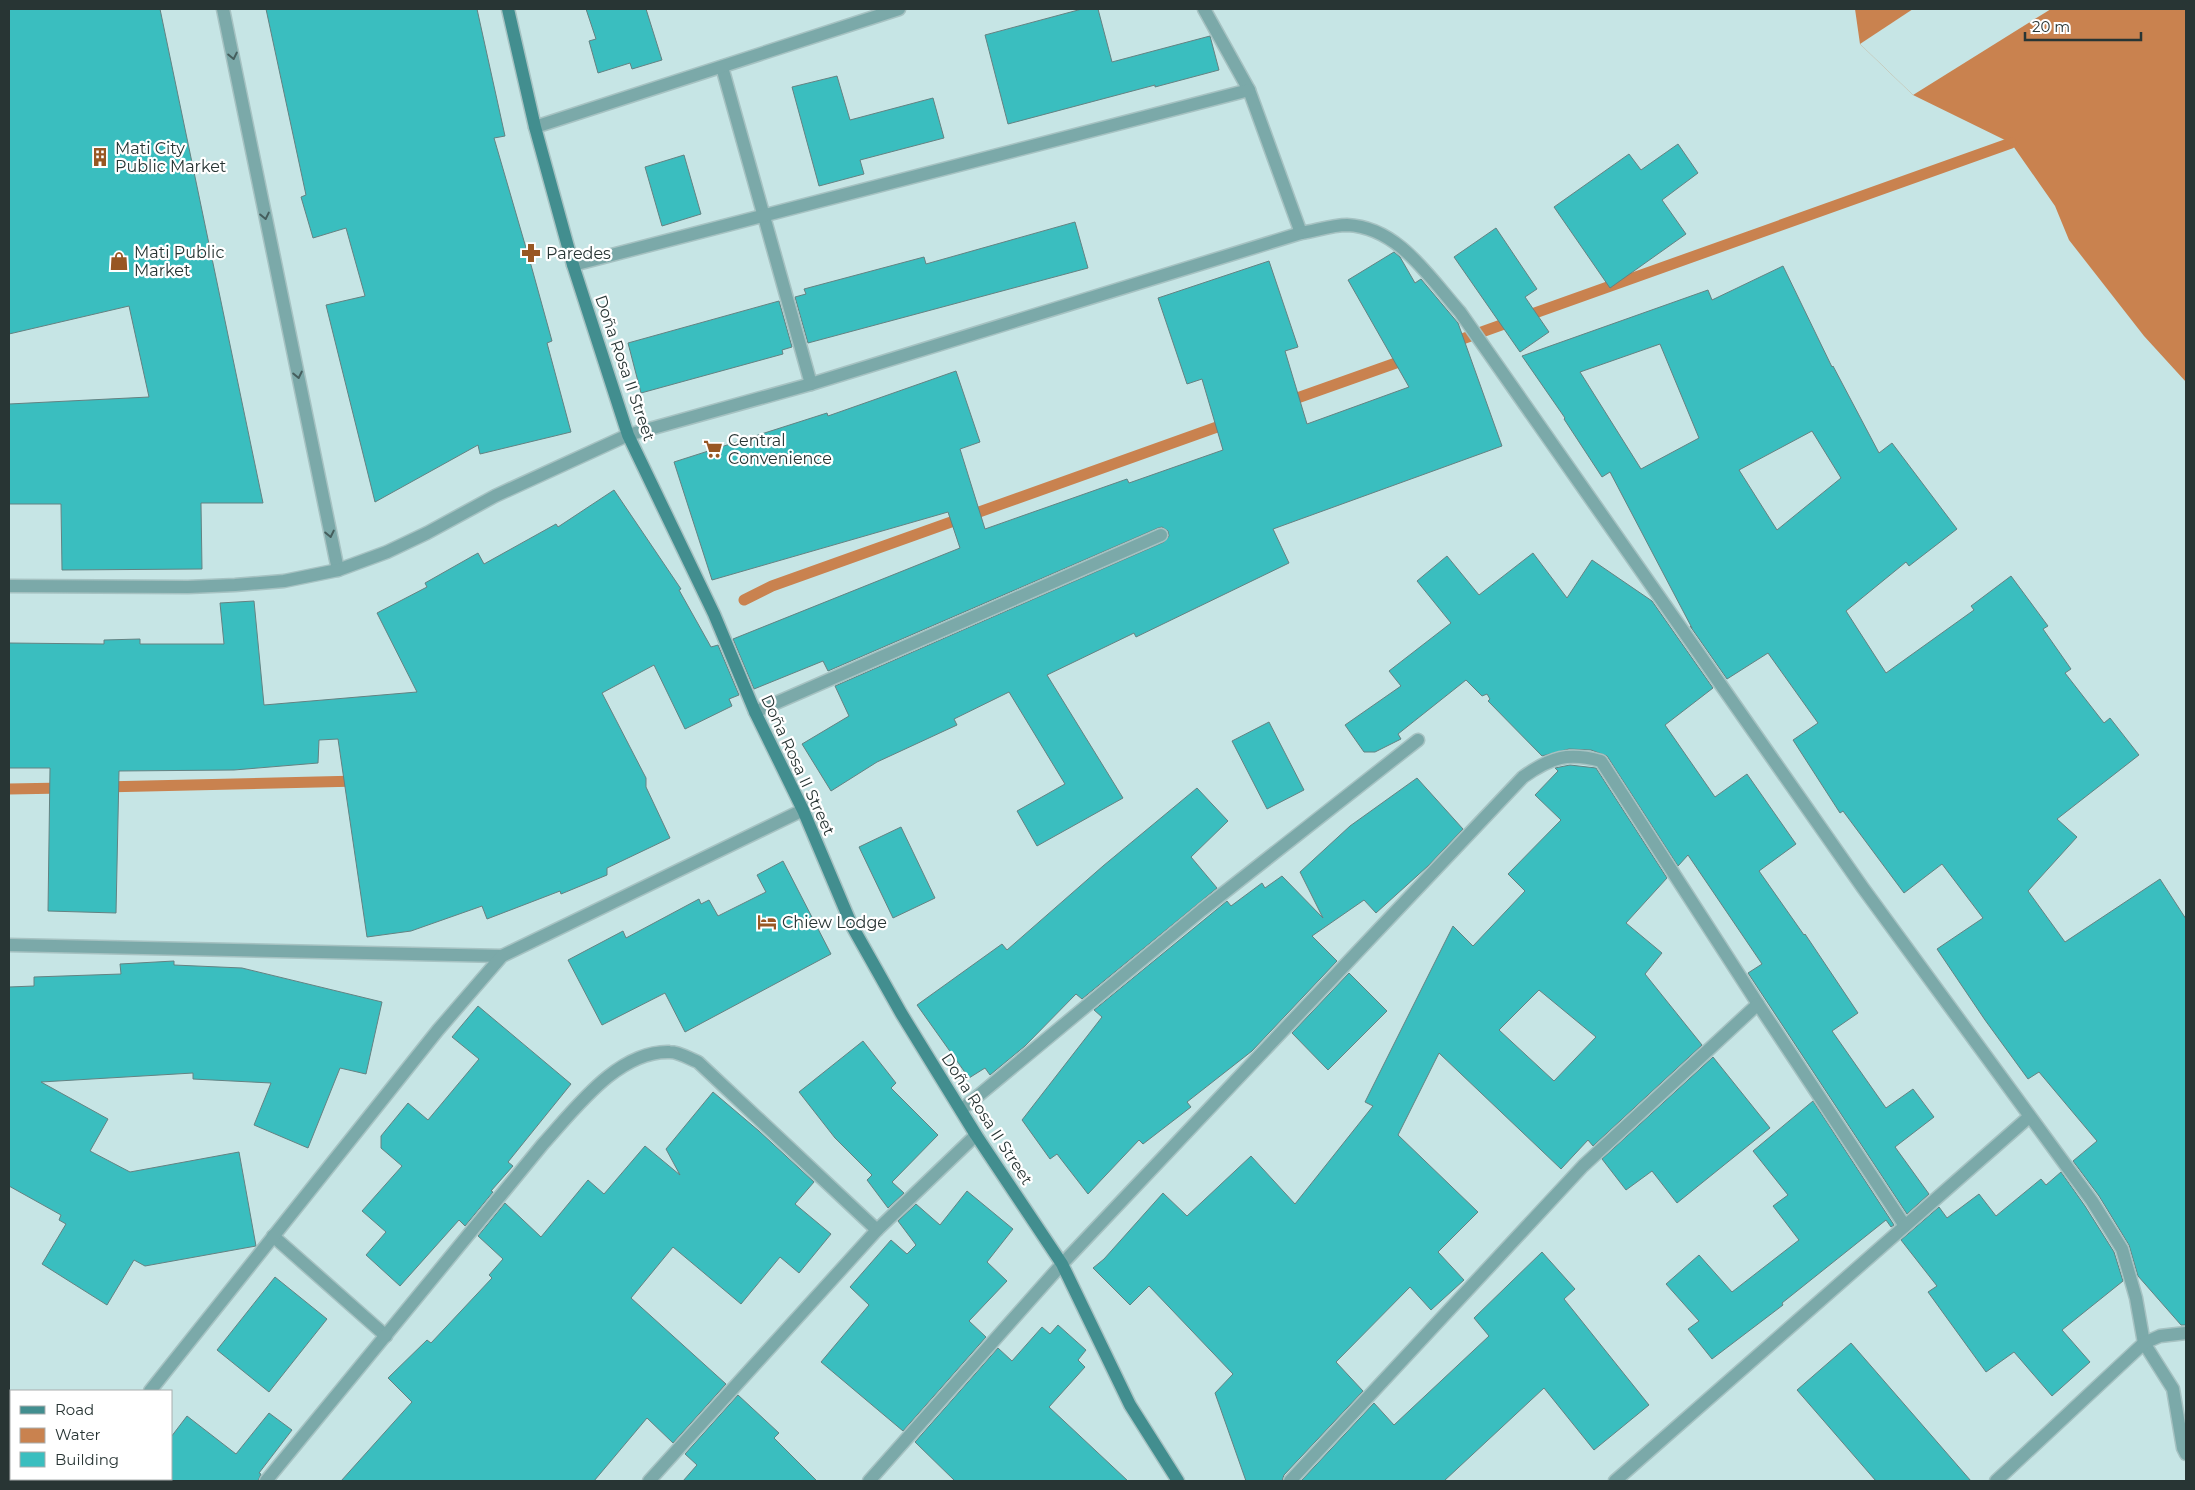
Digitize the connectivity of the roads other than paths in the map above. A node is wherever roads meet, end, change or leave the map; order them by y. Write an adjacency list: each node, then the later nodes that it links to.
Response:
1 (223, 9): 14 (street, one-way to 14)
2 (508, 9): 7 (main road, Doña Rosa II Street)
3 (899, 9): 5 (street)
4 (1204, 9): 6 (street)
5 (722, 67): 7 (street); 8 (street)
6 (1249, 90): 8 (street); 9 (street)
7 (535, 127): 10 (main road, Doña Rosa II Street)
8 (763, 216): 10 (street); 11 (street)
9 (1301, 233): 11 (street); 23 (street)
10 (573, 265): 12 (main road, Doña Rosa II Street)
11 (811, 384): 12 (street)
12 (628, 435): 14 (street); 16 (main road, Doña Rosa II Street)
13 (1161, 534): 16 (street)
14 (338, 570): 15 (street)
15 (9, 586)
16 (754, 712): 18 (main road, Doña Rosa II Street)
17 (1418, 740): 22 (street)
18 (803, 810): 20 (street); 22 (main road, Doña Rosa II Street)
19 (9, 945): 20 (street)
20 (502, 956): 27 (street)
21 (1758, 1004): 25 (street); 28 (street); 38 (street)
22 (961, 1110): 24 (main road, Doña Rosa II Street)
23 (2029, 1117): 25 (street); 31 (street)
24 (976, 1135): 26 (street); 28 (main road, Doña Rosa II Street)
25 (1905, 1226): 39 (street)
26 (877, 1230): 30 (street); 35 (street)
27 (273, 1236): 30 (street); 32 (street)
28 (1062, 1264): 36 (street); 37 (main road, Doña Rosa II Street)
29 (2186, 1333): 31 (street)
30 (386, 1336): 34 (street)
31 (2144, 1342): 33 (street); 40 (street)
32 (151, 1390)
33 (2186, 1454)
34 (266, 1481)
35 (649, 1481)
36 (869, 1481)
37 (1178, 1481)
38 (1290, 1481)
39 (1615, 1481)
40 (1996, 1481)

